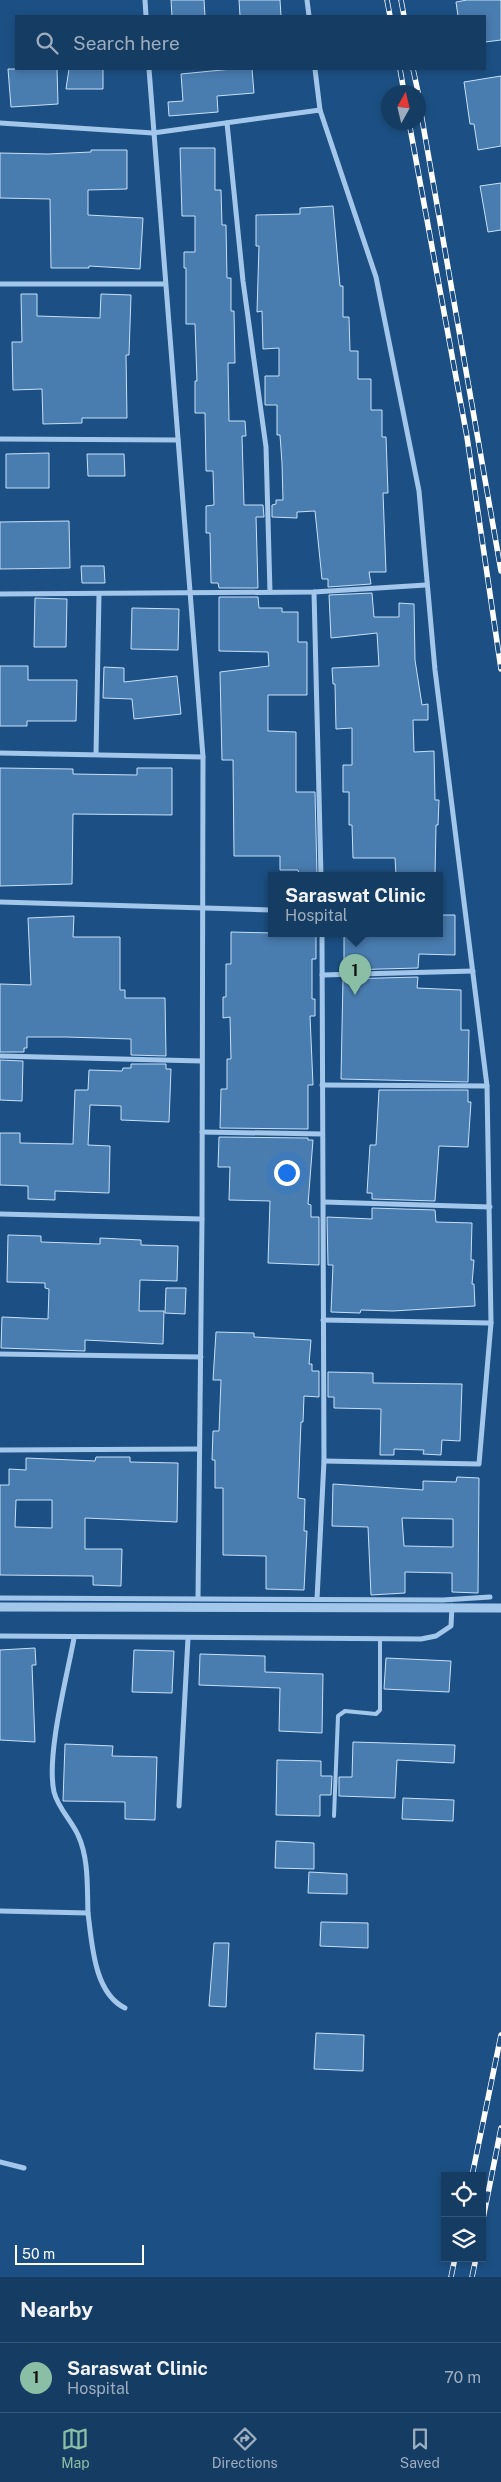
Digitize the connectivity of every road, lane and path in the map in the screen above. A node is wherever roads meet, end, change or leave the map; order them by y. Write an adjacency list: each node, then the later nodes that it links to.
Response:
1 (145, 0): 3 (street)
2 (307, 0): 4 (street)
3 (146, 15)
4 (309, 15)
5 (149, 70): 10 (street)
6 (315, 70): 7 (street)
7 (320, 110): 9 (street); 15 (street)
8 (0, 123): 10 (street)
9 (227, 123): 10 (street); 16 (street)
10 (153, 133): 12 (street)
11 (0, 284): 12 (street)
12 (165, 284): 14 (street)
13 (0, 439): 14 (street)
14 (178, 440): 18 (street)
15 (426, 585): 17 (street); 29 (street)
16 (270, 592): 17 (street); 18 (street)
17 (314, 592): 24 (street)
18 (189, 593): 20 (street); 23 (street)
19 (0, 594): 20 (street)
20 (100, 595): 22 (street)
21 (0, 753): 22 (street)
22 (96, 754): 23 (street)
23 (203, 757): 26 (street)
24 (321, 872)
25 (0, 902): 26 (street)
26 (204, 907): 27 (street); 32 (street)
27 (268, 910)
28 (322, 937): 30 (street)
29 (473, 971): 30 (street); 34 (street)
30 (322, 975): 33 (street)
31 (0, 1056): 32 (street)
32 (202, 1061): 35 (street)
33 (322, 1085): 34 (street); 36 (street)
34 (487, 1086): 38 (street)
35 (202, 1132): 36 (street); 40 (street)
36 (322, 1134): 37 (street)
37 (324, 1202): 38 (street); 41 (street)
38 (490, 1207): 42 (street)
39 (0, 1214): 40 (street)
40 (202, 1219): 44 (street)
41 (323, 1320): 42 (street); 47 (street)
42 (491, 1323): 47 (street)
43 (0, 1354): 44 (street)
44 (201, 1357): 45 (street)
45 (198, 1449): 46 (street); 50 (street)
46 (0, 1450)
47 (324, 1461): 51 (street)
48 (490, 1597): 52 (street)
49 (0, 1598): 50 (street)
50 (198, 1598): 51 (street)
51 (317, 1599): 52 (street)
52 (443, 1600): 58 (street)
53 (0, 1607): 54 (street, bridge)
54 (501, 1608)
55 (0, 1636): 56 (street)
56 (74, 1638): 57 (street); 62 (street)
57 (188, 1638): 58 (street); 59 (street)
58 (380, 1640): 60 (lane)
59 (178, 1806)
60 (334, 1816)
61 (0, 1911): 62 (street)
62 (88, 1913): 63 (street)
63 (125, 2008)
64 (0, 2162): 65 (street)
65 (24, 2168)

